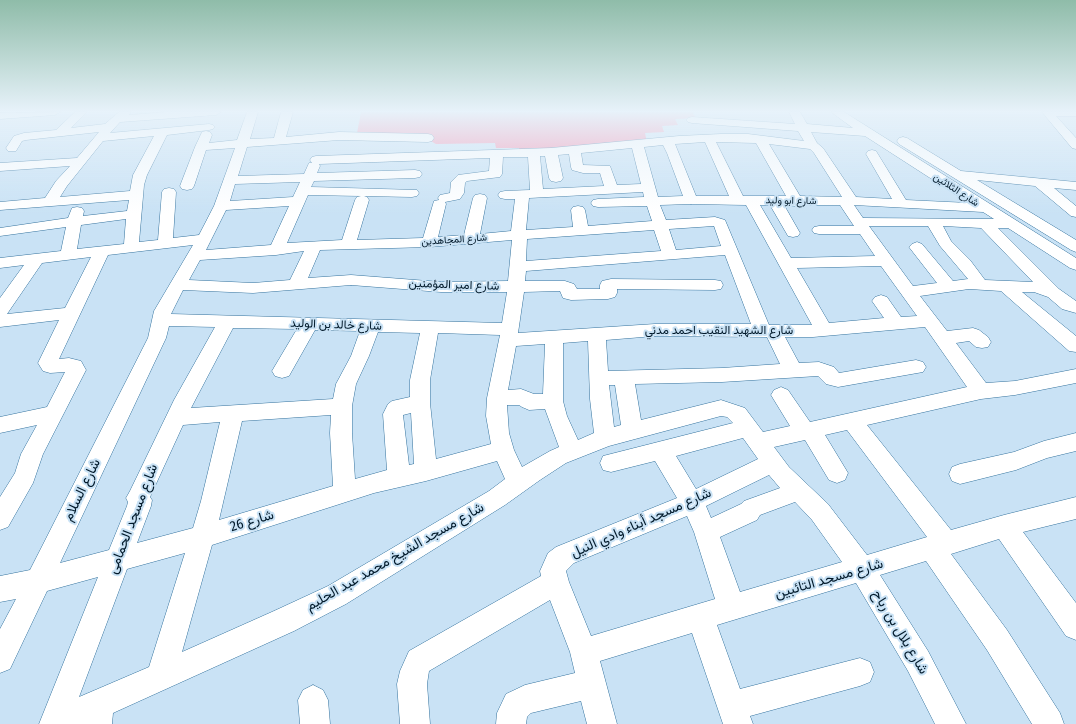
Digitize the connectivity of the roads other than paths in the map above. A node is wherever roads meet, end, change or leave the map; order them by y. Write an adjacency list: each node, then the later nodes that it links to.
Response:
1 (33, 146): 17 (street)
2 (93, 146): 26 (street)
3 (155, 146): 43 (street)
4 (213, 146): 16 (street)
5 (241, 146): 33 (street, شارع السلام)
6 (322, 146): 25 (street)
7 (406, 146): 24 (street)
8 (621, 146): 19 (street)
9 (637, 146): 42 (street)
10 (668, 146): 49 (street)
11 (713, 146): 50 (street)
12 (765, 146): 53 (street)
13 (813, 146): 54 (street)
14 (886, 146): 34 (street, شارع الثلاثين)
15 (912, 146): 31 (street, شارع الثلاثين)
16 (201, 147): 36 (street)
17 (12, 148): 18 (street)
18 (0, 149)
19 (575, 151): 20 (street); 38 (street)
20 (551, 152): 21 (street); 32 (street)
21 (534, 153): 22 (street); 41 (street)
22 (497, 154): 24 (street); 76 (street)
23 (872, 154): 57 (street)
24 (404, 156): 25 (street); 28 (street)
25 (316, 160): 30 (street)
26 (81, 161): 27 (street); 52 (street)
27 (2, 171)
28 (400, 174): 29 (street); 30 (street); 45 (street)
29 (415, 174)
30 (310, 176): 33 (street); 44 (street)
31 (960, 176): 34 (street); 35 (street); 89 (street, شارع الثلاثين)
32 (556, 178)
33 (229, 180): 59 (street, شارع السلام)
34 (942, 181): 63 (street, شارع الثلاثين)
35 (1038, 182): 37 (street); 62 (street)
36 (187, 186)
37 (1076, 186)
38 (612, 189): 41 (street); 42 (street)
39 (169, 192): 77 (street)
40 (412, 193): 45 (street)
41 (521, 194): 73 (street)
42 (650, 194): 49 (street, شارع ابو وليد); 56 (street, شارع ابو وليد); 66 (street)
43 (135, 195): 47 (street); 61 (street)
44 (301, 196): 45 (street); 59 (street); 82 (street)
45 (395, 197)
46 (480, 198): 75 (street)
47 (79, 200): 52 (street); 64 (street)
48 (362, 200): 78 (street)
49 (691, 200): 50 (street, شارع ابو وليد)
50 (744, 200): 51 (street, شارع ابو وليد); 92 (street)
51 (775, 201): 53 (street, شارع ابو وليد); 72 (street)
52 (50, 202): 55 (street)
53 (796, 202): 54 (street, شارع ابو وليد)
54 (848, 202): 57 (street, شارع ابو وليد); 67 (street)
55 (34, 203): 58 (street); 68 (street)
56 (598, 203)
57 (902, 204): 63 (street, شارع ابو وليد)
58 (0, 206)
59 (221, 206): 74 (street, شارع السلام)
60 (578, 210): 70 (street)
61 (134, 214): 64 (street); 80 (street)
62 (1076, 214)
63 (984, 215): 65 (street); 89 (street, شارع الثلاثين); 102 (street, شارع الثلاثين)
64 (74, 222): 68 (street); 87 (street)
65 (933, 222): 67 (street); 95 (street)
66 (660, 224): 70 (street, شارع المجاهدين); 83 (street, شارع المجاهدين); 86 (street)
67 (862, 226): 69 (street); 91 (street)
68 (20, 230): 71 (street); 85 (street)
69 (819, 230)
70 (581, 231): 73 (street, شارع المجاهدين)
71 (0, 232)
72 (793, 233)
73 (518, 236): 75 (street, شارع المجاهدين); 93 (street)
74 (205, 239): 77 (street); 88 (street, شارع السلام)
75 (471, 239): 76 (street, شارع المجاهدين)
76 (429, 242): 78 (street, شارع المجاهدين)
77 (165, 243): 80 (street)
78 (348, 244): 79 (street, شارع المجاهدين)
79 (314, 246): 82 (street, شارع المجاهدين); 94 (street)
80 (131, 247): 84 (street)
81 (917, 247): 98 (street)
82 (276, 250): 88 (street, شارع المجاهدين)
83 (730, 250): 86 (street); 116 (street)
84 (102, 251): 87 (street); 106 (street)
85 (6, 254): 90 (street)
86 (670, 254): 93 (street)
87 (68, 255): 90 (street)
88 (196, 256): 96 (street, شارع السلام)
89 (1073, 257)
90 (37, 258): 105 (street)
91 (886, 261): 92 (street); 101 (street)
92 (786, 263): 115 (street)
93 (518, 267): 100 (street)
94 (296, 284): 96 (street, شارع امير المؤمنين); 100 (street, شارع امير المؤمنين)
95 (980, 284): 98 (street); 99 (street)
96 (178, 285): 107 (street, شارع السلام)
97 (715, 285): 100 (street, شارع امير المؤمنين)
98 (948, 286): 101 (street)
99 (1006, 286): 102 (street); 122 (street)
100 (516, 287): 118 (street)
101 (908, 292): 108 (street)
102 (1054, 293): 104 (street)
103 (881, 301): 112 (street)
104 (1076, 307)
105 (0, 311)
106 (72, 313): 109 (street); 135 (street)
107 (162, 320): 110 (street, شارع خالد بن الوليد); 166 (street, شارع السلام)
108 (930, 321): 112 (street, شارع الشهيد النقيب احمد مدني); 120 (street)
109 (0, 322)
110 (227, 322): 111 (street, شارع خالد بن الوليد); 137 (street, شارع مسجد الحمامى)
111 (309, 324): 113 (street, شارع خالد بن الوليد); 125 (street)
112 (896, 324): 115 (street, شارع الشهيد النقيب احمد مدني)
113 (371, 326): 114 (street, شارع خالد بن الوليد); 134 (street)
114 (430, 327): 118 (street, شارع خالد بن الوليد); 133 (street)
115 (824, 330): 116 (street, شارع الشهيد النقيب احمد مدني)
116 (768, 331): 117 (street, شارع الشهيد النقيب احمد مدني); 124 (street)
117 (597, 334): 119 (street, شارع الشهيد النقيب احمد مدني); 128 (street)
118 (510, 335): 119 (street, شارع الشهيد النقيب احمد مدني); 131 (street)
119 (554, 337): 132 (street)
120 (942, 338): 121 (street); 129 (street)
121 (982, 342)
122 (1076, 346)
123 (916, 367): 124 (street)
124 (793, 371): 127 (street)
125 (282, 372)
126 (1076, 376): 129 (street)
127 (624, 377): 128 (street); 141 (street)
128 (599, 378): 143 (street)
129 (981, 392): 138 (street)
130 (781, 395): 142 (street)
131 (497, 398): 132 (street); 145 (street)
132 (553, 401): 147 (street)
133 (420, 403): 150 (street); 153 (street)
134 (342, 406): 136 (street); 156 (street)
135 (54, 413): 139 (street); 159 (street)
136 (233, 413): 137 (street); 162 (street)
137 (176, 417): 164 (street, شارع مسجد الحمامى)
138 (852, 421): 142 (street); 163 (street)
139 (0, 425)
140 (748, 428): 141 (street, شارع مسجد الشيخ محمد عبد الحليم); 142 (street); 146 (street); 149 (street, شارع بلال بن رباح)
141 (632, 431): 143 (street, شارع مسجد الشيخ محمد عبد الحليم)
142 (808, 431): 151 (street)
143 (605, 438): 147 (street, شارع مسجد الشيخ محمد عبد الحليم)
144 (1076, 442): 152 (street)
145 (503, 450): 150 (street, شارع 26); 154 (street)
146 (661, 450): 148 (street); 157 (street)
147 (572, 451): 154 (street, شارع مسجد الشيخ محمد عبد الحليم)
148 (611, 463)
149 (772, 463): 155 (street, شارع بلال بن رباح); 157 (street, شارع مسجد أبناء وادي النيل)
150 (426, 471): 153 (street, شارع 26)
151 (837, 473)
152 (960, 474)
153 (399, 477): 156 (street, شارع 26)
154 (518, 482): 175 (street, شارع مسجد الشيخ محمد عبد الحليم)
155 (798, 491): 161 (street); 165 (street, شارع بلال بن رباح)
156 (345, 492): 162 (street, شارع 26)
157 (692, 502): 161 (street); 167 (street, شارع مسجد أبناء وادي النيل)
158 (1076, 508): 160 (street, شارع مسجد التائبين)
159 (0, 519)
160 (1004, 526): 163 (street, شارع مسجد التائبين); 171 (street)
161 (706, 532): 169 (street)
162 (204, 536): 164 (street, شارع 26); 175 (street)
163 (939, 546): 165 (street, شارع مسجد التائبين); 184 (street)
164 (118, 560): 166 (street, شارع 26); 179 (street, شارع مسجد الحمامى)
165 (862, 569): 169 (street, شارع مسجد التائبين); 183 (street, شارع بلال بن رباح)
166 (38, 581): 168 (street, شارع 26); 173 (street, شارع السلام)
167 (556, 582): 172 (street, شارع مسجد أبناء وادي النيل); 180 (street)
168 (0, 589)
169 (731, 607): 170 (street, شارع مسجد التائبين)
170 (700, 617): 172 (street, شارع مسجد التائبين); 178 (street)
171 (1076, 626)
172 (584, 652): 176 (street, شارع مسجد أبناء وادي النيل)
173 (0, 659)
174 (860, 672): 178 (street)
175 (161, 675): 177 (street, شارع مسجد الشيخ محمد عبد الحليم)
176 (592, 684): 181 (street); 182 (street, شارع مسجد أبناء وادي النيل)
177 (98, 714): 179 (street, شارع مسجد الشيخ محمد عبد الحليم)
178 (735, 715)
179 (54, 724)
180 (415, 724)
181 (511, 724)
182 (602, 724)
183 (951, 724)
184 (1049, 724)

